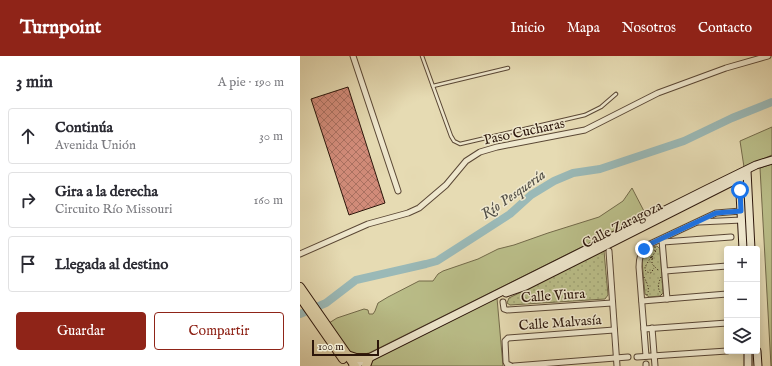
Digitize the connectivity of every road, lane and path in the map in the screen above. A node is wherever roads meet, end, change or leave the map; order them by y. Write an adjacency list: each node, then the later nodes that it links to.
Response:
1 (353, 56): 12 (street)
2 (422, 56): 5 (lane)
3 (768, 56): 24 (street, Paso Cucharas)
4 (508, 68): 5 (lane)
5 (433, 86): 6 (lane)
6 (616, 94)
7 (772, 160): 8 (street, Calle Zaragoza)
8 (747, 172): 9 (street, Calle Zaragoza); 13 (street)
9 (739, 176): 10 (street, Calle Zaragoza); 11 (street); 20 (street, Calle Zaragoza)
10 (729, 184): 11 (street); 20 (street, Calle Zaragoza)
11 (740, 190): 14 (street)
12 (398, 191)
13 (749, 210): 14 (street); 15 (street)
14 (741, 211): 16 (street); 17 (street)
15 (750, 219): 16 (street); 22 (street)
16 (742, 220): 17 (street); 21 (street)
17 (696, 222): 19 (street)
18 (731, 237): 19 (street)
19 (662, 240): 30 (street); 36 (street)
20 (609, 244): 38 (street); 51 (street, Calle Zaragoza)
21 (743, 246)
22 (751, 246)
23 (655, 252): 25 (path)
24 (300, 254)
25 (652, 258): 27 (path); 28 (path)
26 (724, 266): 30 (street)
27 (645, 267): 29 (path); 31 (path)
28 (654, 267): 31 (path); 35 (path)
29 (643, 271)
30 (665, 271): 35 (street)
31 (647, 272): 36 (path)
32 (300, 286): 40 (main road)
33 (724, 294): 35 (street)
34 (300, 297): 40 (main road)
35 (664, 297): 36 (street)
36 (642, 298): 42 (street)
37 (503, 302): 38 (street, Calle Viura)
38 (612, 303): 43 (street)
39 (724, 322): 41 (street)
40 (324, 327): 48 (main road); 54 (main road)
41 (652, 328): 42 (street); 47 (street)
42 (644, 329): 50 (street)
43 (614, 330): 52 (street); 56 (street, Calle Malvasía)
44 (724, 351): 47 (street)
45 (748, 354): 59 (street)
46 (757, 354): 60 (street)
47 (654, 355): 50 (street); 58 (street)
48 (347, 356): 51 (main road); 54 (main road)
49 (637, 356): 50 (street)
50 (646, 356)
51 (369, 358): 54 (street, Calle Zaragoza); 55 (main road)
52 (616, 358): 53 (street); 56 (street); 57 (street)
53 (628, 358)
54 (352, 366)
55 (366, 366)
56 (511, 366)
57 (617, 366)
58 (655, 366)
59 (748, 366)
60 (758, 366)

